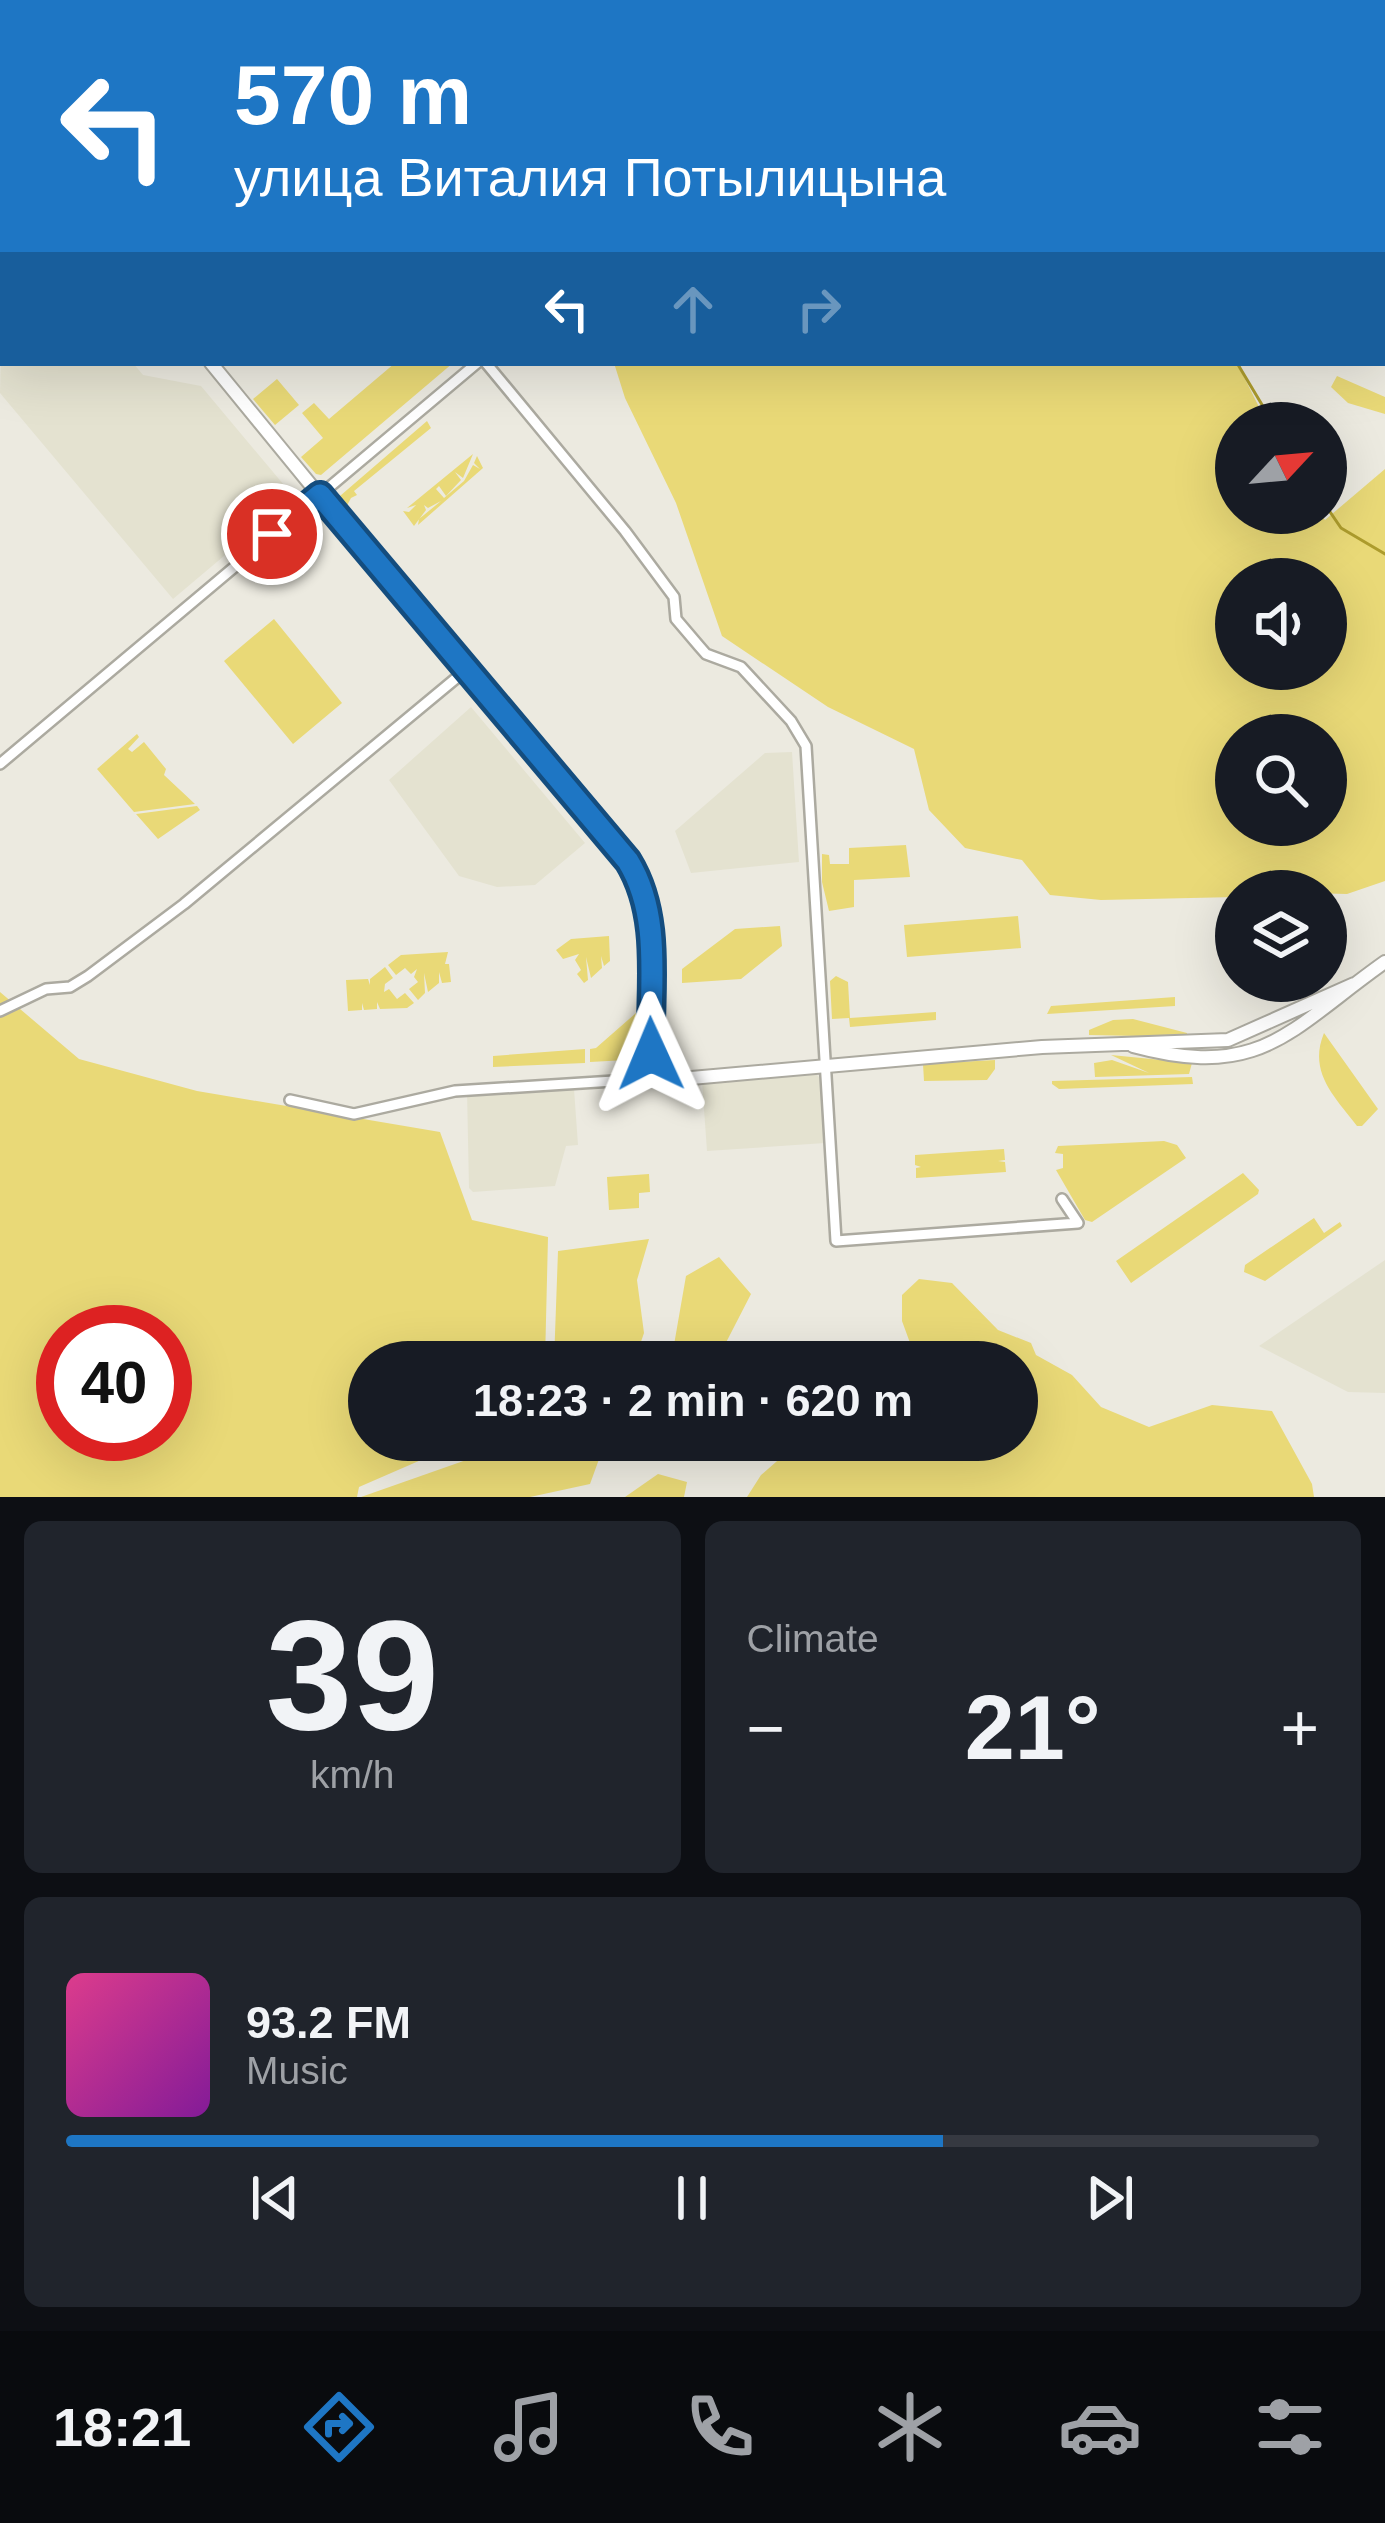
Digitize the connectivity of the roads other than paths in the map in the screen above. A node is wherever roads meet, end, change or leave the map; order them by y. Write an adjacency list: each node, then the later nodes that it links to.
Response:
1 (214, 366): 4 (street)
2 (473, 366): 4 (street)
3 (488, 366): 11 (street)
4 (320, 495): 5 (street); 6 (street)
5 (466, 670): 9 (street); 12 (street)
6 (0, 764)
7 (1385, 962): 8 (street)
8 (1354, 984): 10 (street); 10 (street)
9 (0, 1011)
10 (1126, 1044): 11 (street)
11 (825, 1064): 12 (street); 14 (street)
12 (662, 1075): 13 (street)
13 (290, 1100)
14 (1058, 1222)

